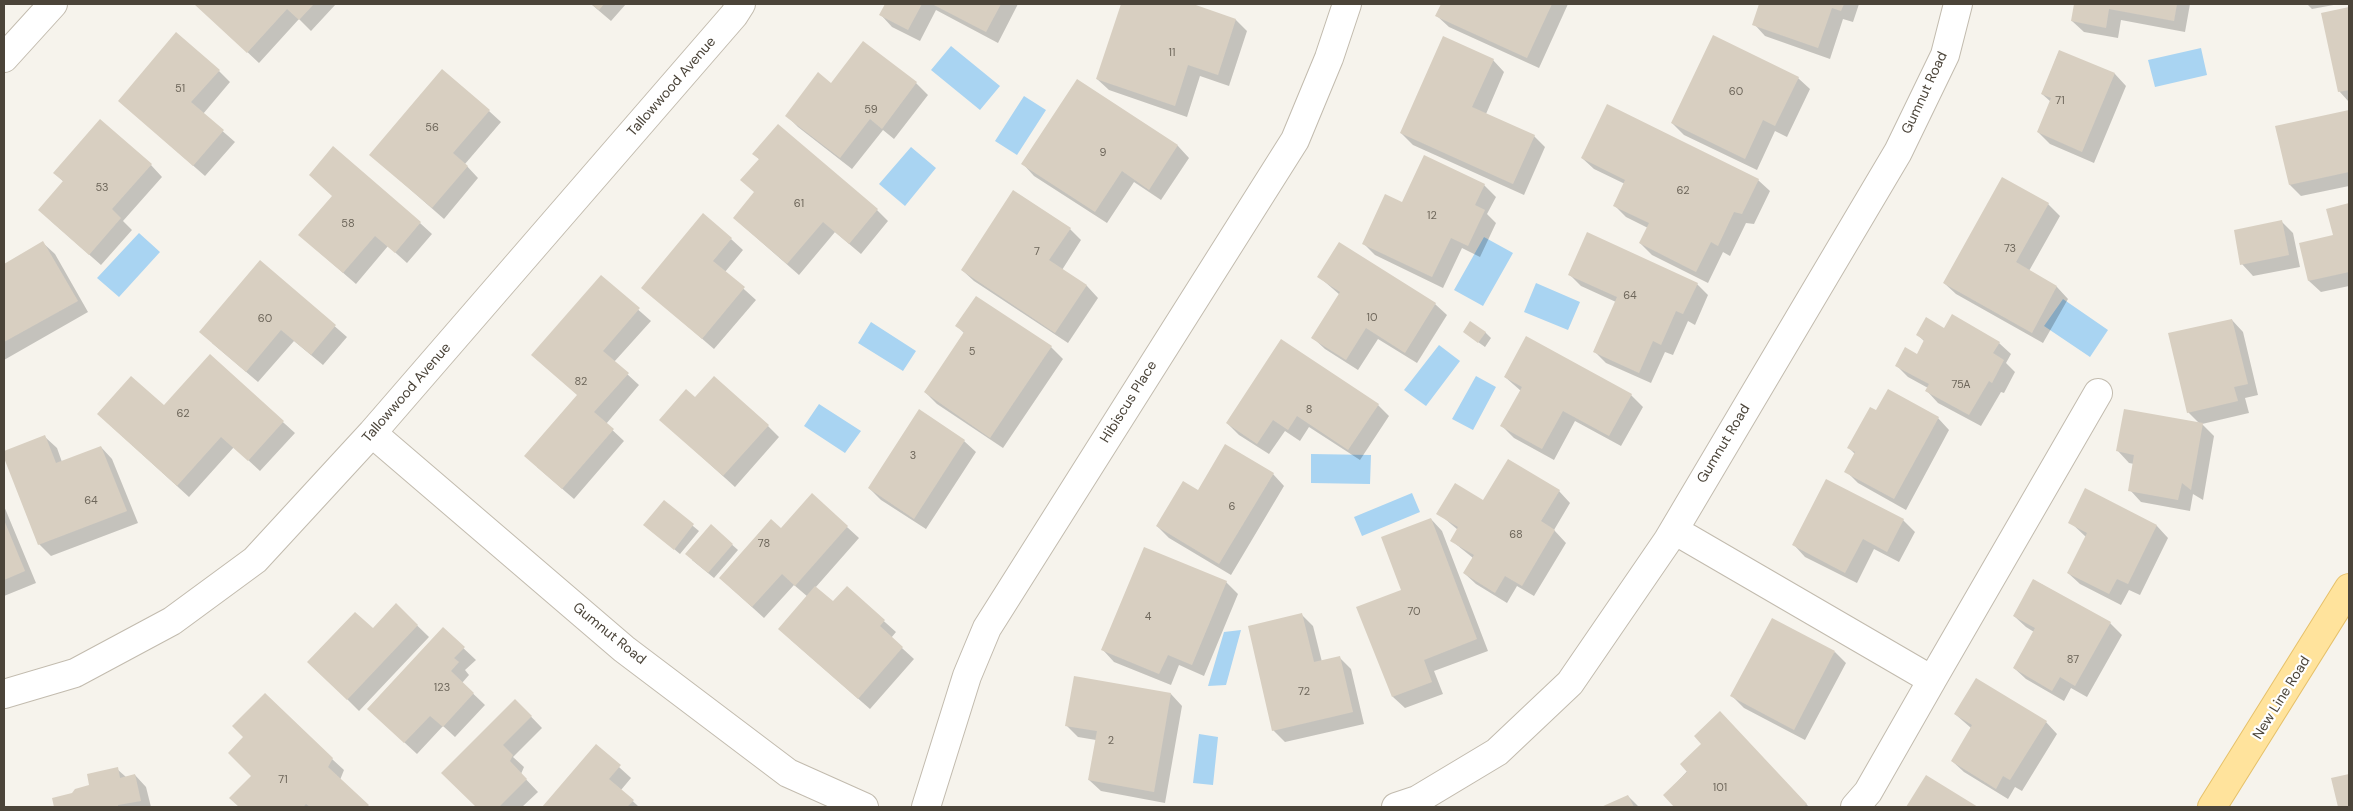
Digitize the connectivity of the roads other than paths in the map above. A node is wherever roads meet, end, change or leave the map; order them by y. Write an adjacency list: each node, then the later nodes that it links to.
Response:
1 (53, 4): 5 (street)
2 (741, 4): 7 (street, Tallowwood Avenue)
3 (1347, 4): 13 (street, Hibiscus Place)
4 (1958, 4): 8 (street, Gumnut Road)
5 (4, 58)
6 (2098, 393): 10 (street)
7 (372, 433): 11 (street, Tallowwood Avenue); 12 (street, Gumnut Road)
8 (1674, 530): 10 (street); 14 (street, Gumnut Road)
9 (2349, 588): 16 (main road, New Line Road)
10 (1932, 680): 15 (street)
11 (4, 694)
12 (864, 807)
13 (926, 807)
14 (1396, 807)
15 (1855, 807)
16 (2212, 807)

